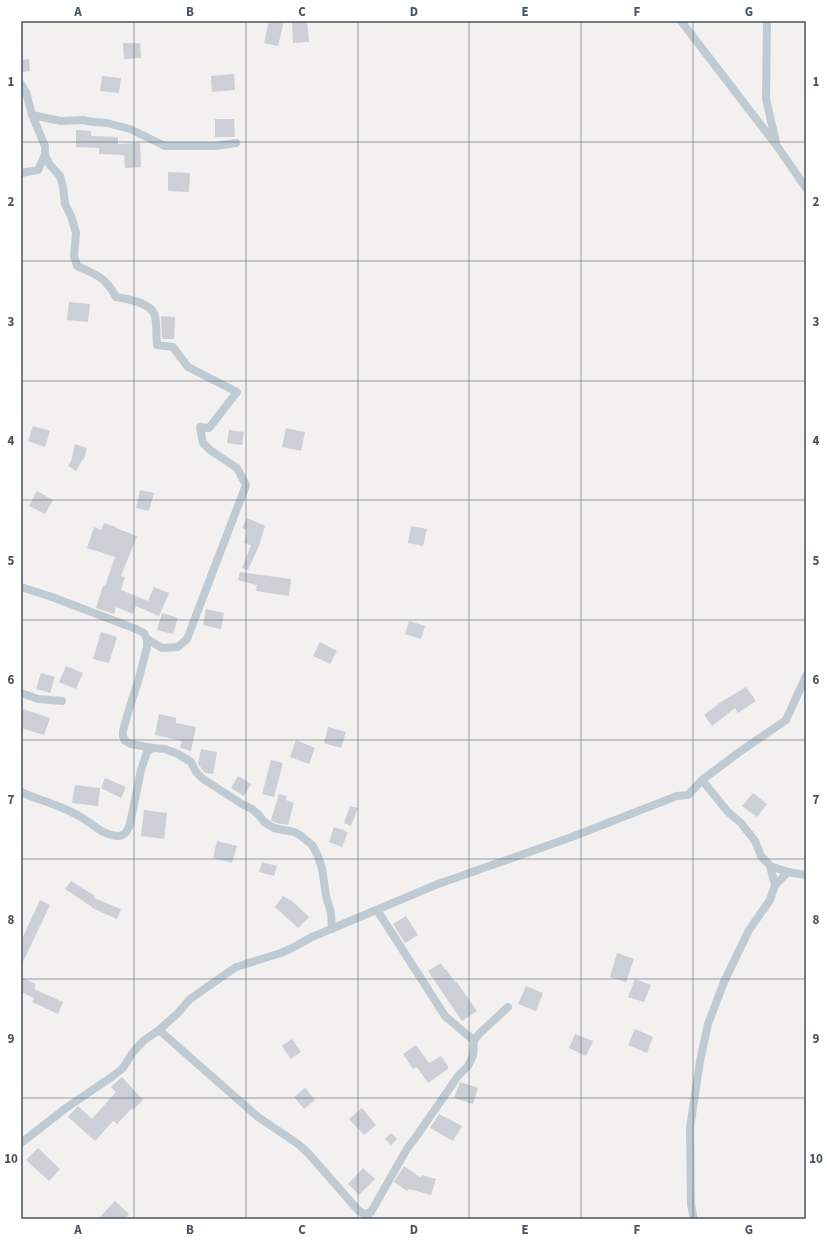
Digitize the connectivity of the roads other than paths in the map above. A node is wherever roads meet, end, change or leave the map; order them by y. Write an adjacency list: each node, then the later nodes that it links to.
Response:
1 (681, 21): 6 (street)
2 (767, 21): 6 (street)
3 (21, 84): 4 (street)
4 (32, 115): 5 (street); 7 (street)
5 (236, 143)
6 (777, 146): 9 (street)
7 (45, 155): 8 (street); 11 (street)
8 (21, 174)
9 (806, 188)
10 (21, 587): 11 (street)
11 (147, 639): 15 (street)
12 (806, 676): 16 (street)
13 (21, 693): 14 (street)
14 (62, 701)
15 (153, 748): 17 (street); 23 (street)
16 (702, 780): 18 (street); 22 (street)
17 (21, 792)
18 (770, 866): 19 (street); 21 (street)
19 (788, 872): 20 (street); 21 (street)
20 (806, 875)
21 (775, 885): 29 (street)
22 (377, 910): 23 (street); 26 (street)
23 (332, 929): 25 (street)
24 (508, 1008): 26 (street)
25 (159, 1030): 27 (street); 28 (street)
26 (474, 1040): 28 (street)
27 (21, 1143)
28 (367, 1216)
29 (694, 1219)

